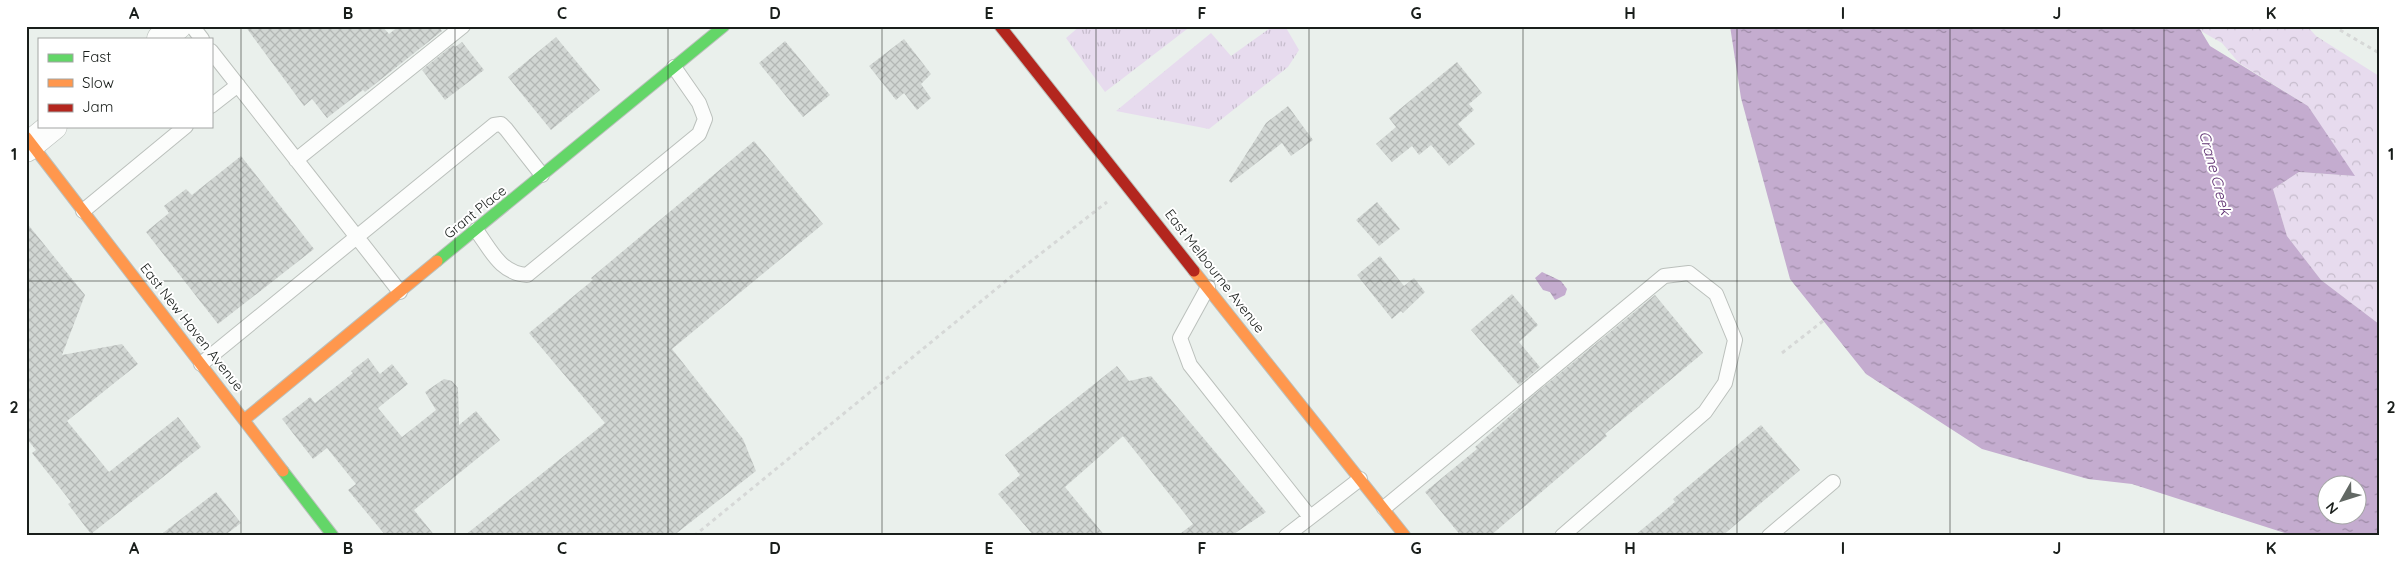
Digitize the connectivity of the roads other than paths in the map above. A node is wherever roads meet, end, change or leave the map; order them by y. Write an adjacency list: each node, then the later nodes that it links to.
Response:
1 (463, 26): 14 (lane)
2 (724, 26): 5 (street, Grant Place)
3 (1000, 26): 19 (street, East Melbourne Avenue)
4 (173, 30): 6 (lane)
5 (710, 31): 8 (street, Grant Place)
6 (199, 38)
7 (212, 52): 9 (lane)
8 (674, 67): 15 (street, Grant Place); 17 (lane)
9 (238, 85): 10 (lane); 14 (lane)
10 (212, 105)
11 (50, 128): 13 (street)
12 (184, 128): 16 (lane)
13 (28, 143): 16 (street, East New Haven Avenue)
14 (296, 160): 18 (lane)
15 (542, 175): 17 (street, Grant Place); 18 (lane)
16 (83, 211): 21 (street, East New Haven Avenue)
17 (476, 230): 20 (street, Grant Place)
18 (358, 238): 20 (lane); 21 (lane)
19 (1208, 287): 23 (street, East Melbourne Avenue); 26 (lane)
20 (400, 292): 22 (street, Grant Place)
21 (201, 364): 22 (street, East New Haven Avenue)
22 (244, 420): 27 (street, East New Haven Avenue)
23 (1360, 478): 25 (street, East Melbourne Avenue); 26 (lane)
24 (1833, 482): 31 (lane)
25 (1384, 508): 29 (street, East Melbourne Avenue); 30 (lane)
26 (1310, 517): 28 (lane)
27 (334, 536)
28 (1286, 536)
29 (1405, 536)
30 (1562, 536)
31 (1769, 536)

